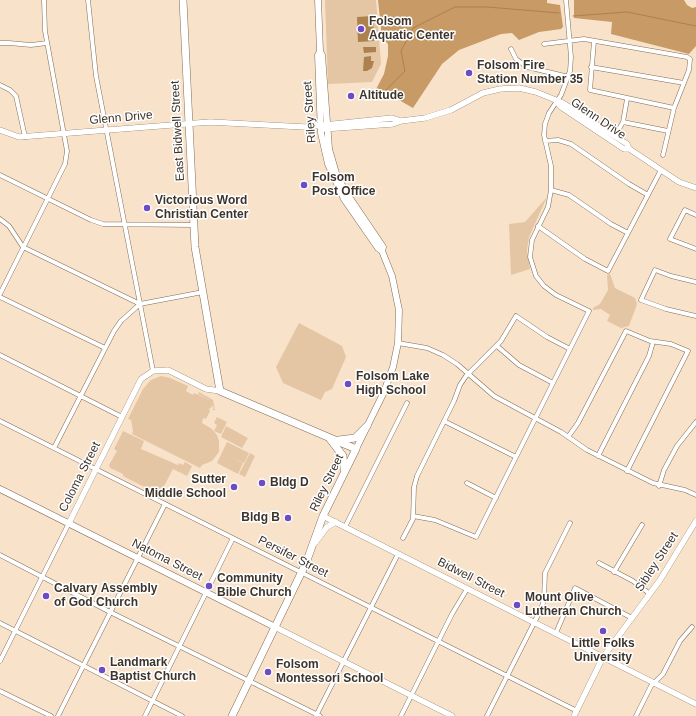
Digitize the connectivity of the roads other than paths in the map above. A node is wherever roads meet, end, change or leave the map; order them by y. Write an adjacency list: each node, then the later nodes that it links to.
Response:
1 (44, 0): 8 (street)
2 (88, 0): 26 (street)
3 (183, 0): 22 (main road, East Bidwell Street)
4 (318, 0): 24 (main road, Riley Street)
5 (566, 0): 6 (street)
6 (570, 40): 7 (street); 10 (street); 13 (street)
7 (594, 41): 12 (street); 14 (street)
8 (47, 43): 9 (street); 28 (street)
9 (0, 44)
10 (544, 44)
11 (511, 49): 13 (street)
12 (591, 67): 14 (street); 16 (street)
13 (569, 77): 17 (street)
14 (684, 84): 18 (street)
15 (0, 85): 30 (street)
16 (626, 99): 18 (street); 21 (street)
17 (556, 102): 20 (street, Glenn Drive); 29 (street, Glenn Drive); 31 (street); 32 (street, Glenn Drive)
18 (674, 108): 27 (street)
19 (392, 118): 20 (street, Glenn Drive); 23 (street); 24 (street, Glenn Drive)
20 (401, 121): 23 (street, Glenn Drive)
21 (623, 122): 27 (street); 29 (street)
22 (189, 124): 24 (street, Glenn Drive); 26 (street, Glenn Drive); 44 (main road, East Bidwell Street)
23 (374, 126): 24 (street, Glenn Drive)
24 (323, 127): 42 (main road, Riley Street); 47 (main road, Riley Street)
25 (0, 130): 30 (street, Glenn Drive)
26 (107, 130): 28 (street, Glenn Drive); 43 (street)
27 (668, 131): 33 (street)
28 (65, 134): 30 (street, Glenn Drive); 39 (street)
29 (615, 136): 32 (street, Glenn Drive)
30 (25, 137)
31 (545, 141): 37 (street); 38 (street)
32 (629, 149): 34 (street, Glenn Drive)
33 (663, 155)
34 (661, 170): 36 (street, Glenn Drive); 38 (street)
35 (0, 175): 39 (street)
36 (696, 188)
37 (551, 190): 45 (street); 46 (street)
38 (648, 195): 46 (street)
39 (47, 199): 43 (street); 48 (street)
40 (696, 215): 49 (street)
41 (0, 219): 48 (street)
42 (358, 219): 47 (main road); 50 (main road, Riley Street)
43 (125, 225): 44 (street); 54 (street)
44 (193, 225): 52 (main road, East Bidwell Street)
45 (538, 226): 46 (street); 60 (street)
46 (628, 234)
47 (379, 240): 50 (main road, Riley Street)
48 (23, 247): 53 (street); 54 (street)
49 (696, 249)
50 (382, 251): 57 (main road, Riley Street)
51 (696, 282): 55 (street)
52 (202, 292): 54 (street); 65 (main road, East Bidwell Street)
53 (0, 296): 59 (street)
54 (140, 304): 59 (street); 62 (street)
55 (696, 316)
56 (653, 342): 75 (street); 79 (street); 82 (street)
57 (398, 343): 63 (street); 73 (main road, Riley Street)
58 (497, 346): 60 (street); 63 (street); 64 (street)
59 (105, 348): 66 (street)
60 (570, 349): 64 (street)
61 (0, 355): 66 (street)
62 (153, 371): 65 (street); 68 (street, Coloma Street)
63 (468, 374): 69 (street); 71 (street)
64 (553, 383): 69 (street)
65 (222, 391): 74 (main road)
66 (80, 396): 68 (street); 77 (street)
67 (407, 403): 97 (street)
68 (122, 417): 81 (street, Coloma Street)
69 (536, 419): 75 (street); 80 (street)
70 (0, 421): 77 (street, Persifer Street)
71 (444, 421): 80 (street); 91 (street)
72 (696, 422): 85 (street)
73 (367, 426): 76 (main road); 78 (main road, Riley Street)
74 (321, 434): 76 (main road); 83 (main road)
75 (568, 436): 79 (street)
76 (336, 440): 78 (main road)
77 (54, 448): 81 (street, Persifer Street)
78 (356, 449): 83 (main road, Riley Street)
79 (598, 456): 82 (street)
80 (516, 457): 88 (street)
81 (96, 470): 89 (street, Persifer Street); 94 (street, Coloma Street)
82 (627, 470): 85 (street)
83 (340, 479): 90 (main road, Riley Street)
84 (466, 483): 88 (street)
85 (659, 486): 87 (street)
86 (0, 489): 94 (main road, Natoma Street)
87 (696, 495)
88 (496, 498): 91 (street)
89 (165, 504): 98 (street, Persifer Street); 103 (street)
90 (323, 516): 93 (street, Bidwell Street); 100 (main road, Riley Street)
91 (413, 516): 99 (street)
92 (696, 521): 110 (street, Sibley Street)
93 (336, 522): 97 (street, Bidwell Street); 100 (street)
94 (69, 523): 103 (main road, Natoma Street); 107 (street, Coloma Street)
95 (570, 523): 114 (street)
96 (642, 525): 105 (street)
97 (345, 527): 101 (street, Bidwell Street)
98 (233, 538): 106 (street, Persifer Street); 109 (street)
99 (403, 538)
100 (314, 545): 106 (main road, Riley Street)
101 (398, 554): 108 (street, Bidwell Street); 111 (street)
102 (0, 555): 107 (street)
103 (138, 558): 109 (main road, Natoma Street); 112 (street)
104 (599, 563): 105 (street)
105 (614, 572): 110 (street)
106 (302, 573): 111 (street, Persifer Street); 116 (main road, Riley Street)
107 (42, 577): 112 (street); 118 (street, Coloma Street)
108 (467, 589): 114 (street, Bidwell Street); 120 (street)
109 (206, 592): 116 (main road, Natoma Street); 121 (street)
110 (650, 594): 113 (street, Sibley Street)
111 (370, 607): 120 (street, Persifer Street); 124 (street)
112 (111, 613): 121 (street); 125 (street)
113 (632, 618): 119 (street); 122 (street, Sibley Street)
114 (534, 622): 119 (street, Bidwell Street); 126 (street)
115 (0, 623): 118 (street)
116 (275, 627): 124 (street, Natoma Street); 127 (main road, Riley Street)
117 (692, 627): 128 (street)
118 (15, 631): 123 (street, Coloma Street); 125 (street)
119 (556, 633): 122 (street, Bidwell Street)
120 (439, 641): 126 (street, Persifer Street); 130 (street)
121 (179, 646): 127 (street); 131 (street)
122 (603, 657): 128 (street, Bidwell Street); 133 (street, Sibley Street)
123 (0, 661)
124 (343, 661): 130 (street, Natoma Street); 134 (street)
125 (84, 667): 131 (street); 136 (street)
126 (507, 675): 133 (street, Persifer Street); 142 (street)
127 (249, 680): 134 (street); 139 (main road, Riley Street)
128 (654, 682): 132 (street, Bidwell Street); 143 (street)
129 (0, 691): 135 (street)
130 (412, 695): 140 (street); 141 (street, Natoma Street)
131 (153, 702): 137 (street); 138 (street)
132 (696, 704)
133 (575, 713)
134 (317, 715)
135 (51, 716)
136 (58, 716)
137 (145, 716)
138 (182, 716)
139 (232, 716)
140 (401, 716)
141 (452, 716)
142 (487, 716)
143 (636, 716)

